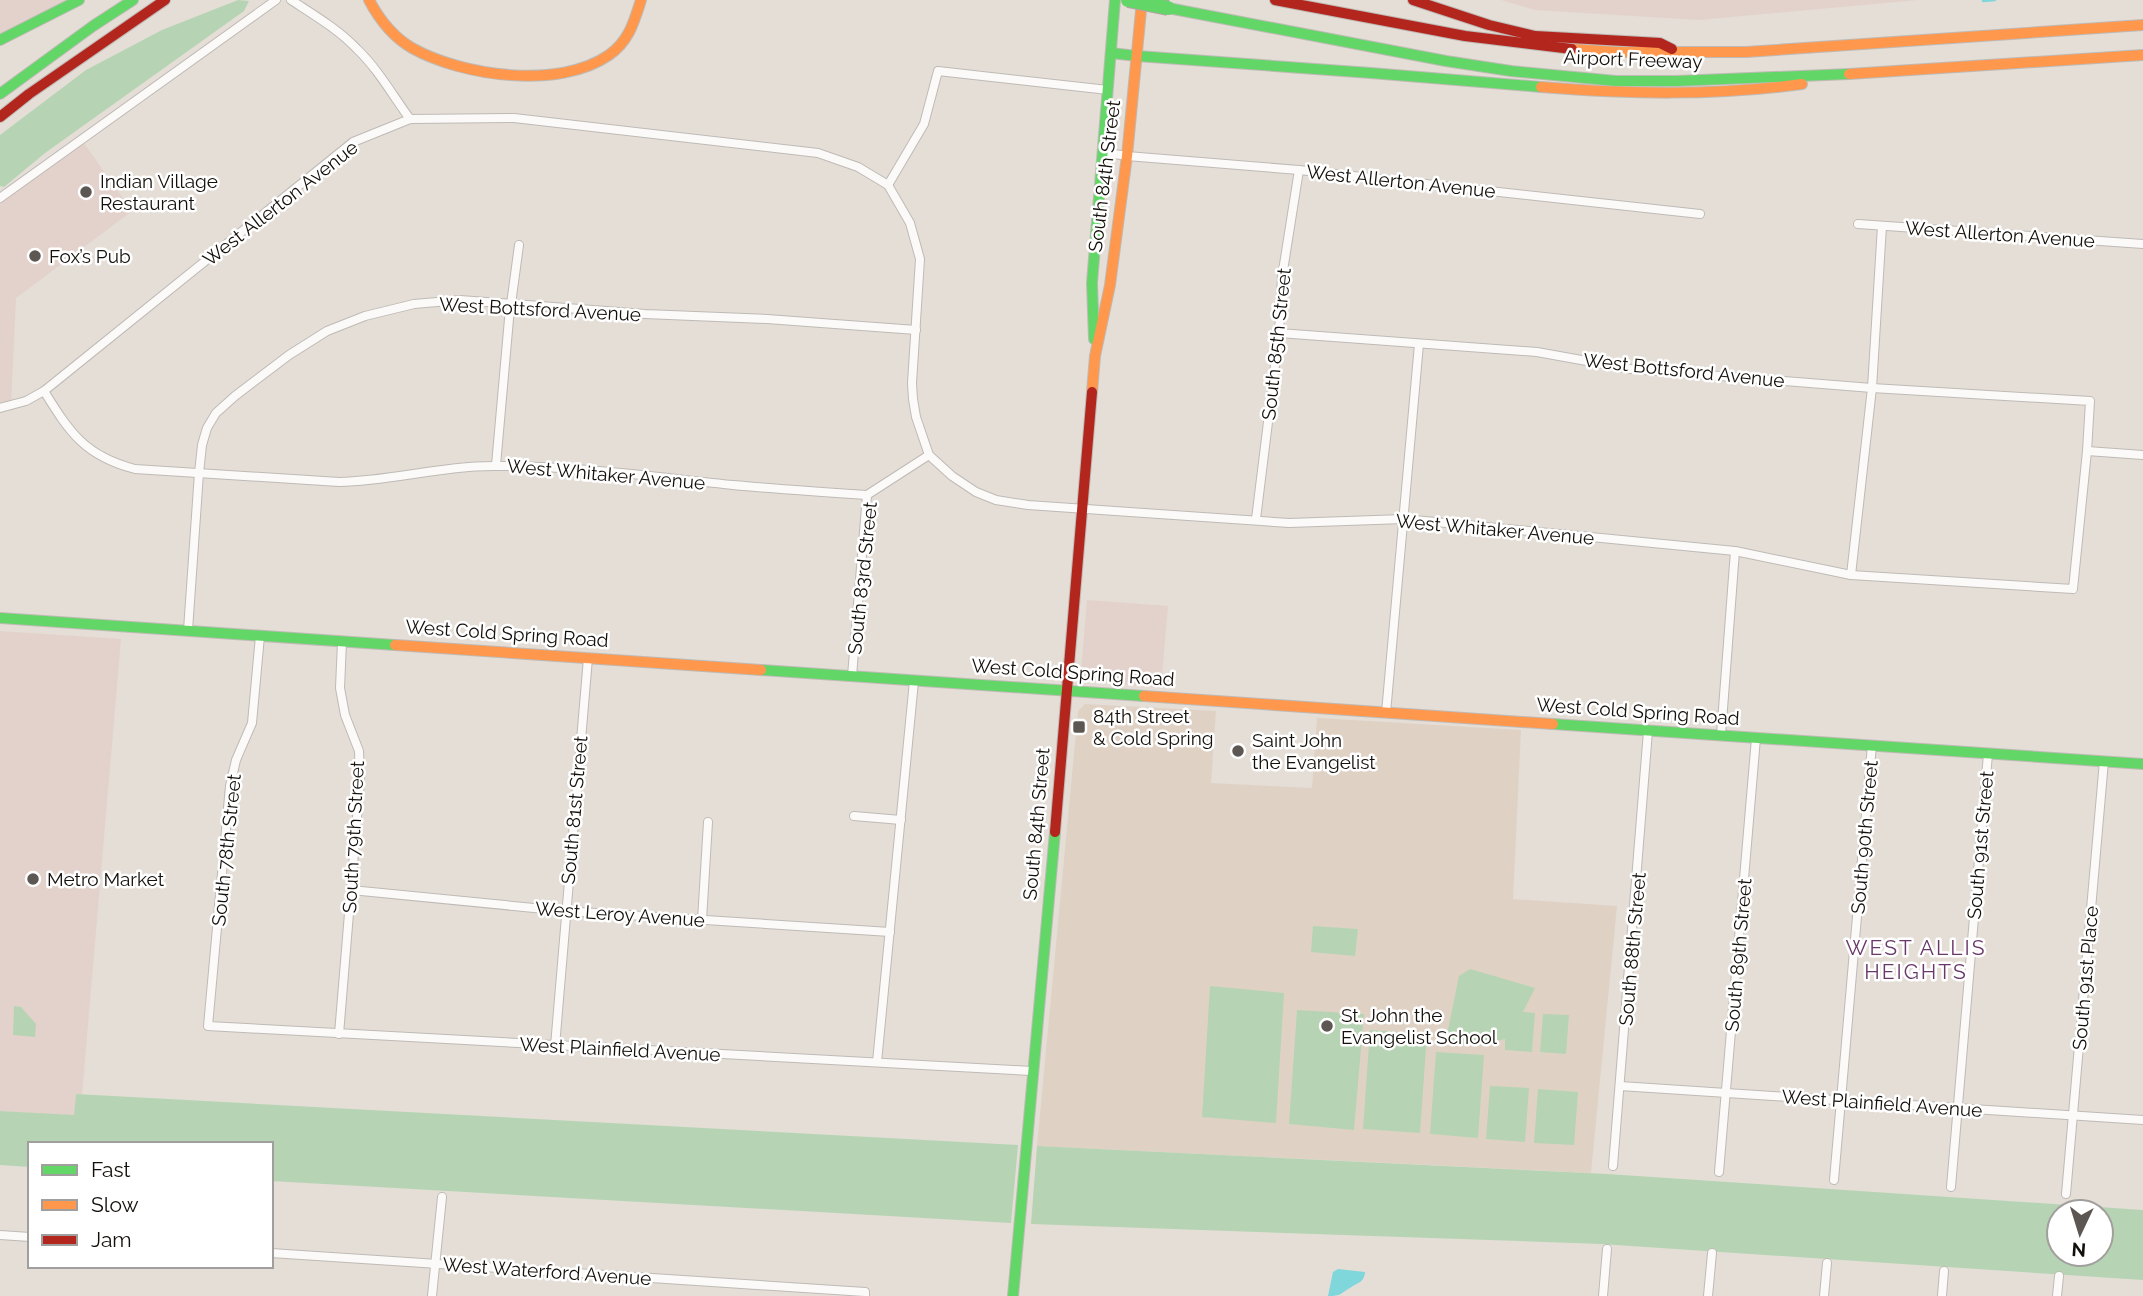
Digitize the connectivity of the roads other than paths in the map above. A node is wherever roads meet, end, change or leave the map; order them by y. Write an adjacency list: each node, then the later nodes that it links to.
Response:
1 (79, 0): 14 (main road)
2 (133, 0): 21 (main road)
3 (165, 0): 22 (main road)
4 (276, 0): 28 (street)
5 (291, 0): 23 (street)
6 (369, 0): 7 (main road)
7 (640, 0)
8 (1115, 0): 15 (main road, South 84th Street)
9 (1128, 0): 19 (main road, Airport Freeway, bridge)
10 (1142, 0): 18 (main road, South 84th Street)
11 (1275, 0): 16 (main road, Airport Freeway)
12 (1413, 0): 16 (main road)
13 (2143, 25): 16 (main road, Airport Freeway)
14 (0, 40)
15 (1111, 53): 18 (main road); 20 (main road, South 84th Street)
16 (1684, 53)
17 (2143, 55): 19 (main road, Airport Freeway)
18 (1137, 56): 19 (main road); 25 (main road, South 84th Street)
19 (1855, 74)
20 (1108, 90): 24 (main road, South 84th Street); 27 (street)
21 (0, 94)
22 (0, 117)
23 (410, 119): 27 (street, West Allerton Avenue); 40 (street, West Allerton Avenue)
24 (1102, 152): 25 (street, West Allerton Avenue); 38 (main road, South 84th Street)
25 (1126, 156): 26 (street, West Allerton Avenue); 38 (main road, South 84th Street)
26 (1299, 170): 29 (street, West Allerton Avenue); 36 (street, South 85th Street)
27 (888, 186): 35 (street)
28 (0, 198)
29 (1700, 214)
30 (1858, 224): 31 (street, West Allerton Avenue)
31 (1882, 226): 32 (street, West Allerton Avenue); 39 (street)
32 (2143, 243)
33 (519, 244): 34 (street)
34 (512, 303): 35 (street, West Bottsford Avenue); 45 (street); 46 (street, West Bottsford Avenue)
35 (916, 330): 43 (street)
36 (1279, 333): 37 (street, West Bottsford Avenue); 49 (street, South 85th Street)
37 (1419, 344): 39 (street, West Bottsford Avenue); 50 (street)
38 (1095, 356): 48 (main road, South 84th Street)
39 (1872, 388): 42 (street, West Bottsford Avenue); 52 (street)
40 (44, 390): 41 (street, West Allerton Avenue); 46 (street, West Whitaker Avenue)
41 (0, 408)
42 (2087, 451): 44 (street); 52 (street, West Whitaker Avenue)
43 (929, 455): 47 (street, South 83rd Street); 48 (street, West Whitaker Avenue)
44 (2143, 455)
45 (496, 466): 46 (street, West Whitaker Avenue); 47 (street, West Whitaker Avenue)
46 (199, 473): 54 (street)
47 (867, 495): 58 (street, South 83rd Street)
48 (1083, 509): 49 (street, West Whitaker Avenue); 60 (main road, South 84th Street)
49 (1256, 519): 50 (street, West Whitaker Avenue)
50 (1405, 519): 51 (street, West Whitaker Avenue); 61 (street)
51 (1735, 551): 52 (street, West Whitaker Avenue); 63 (street)
52 (1851, 575)
53 (0, 618): 54 (main road, West Cold Spring Road)
54 (188, 630): 55 (main road, West Cold Spring Road)
55 (260, 636): 56 (main road, West Cold Spring Road); 76 (street, South 78th Street)
56 (342, 642): 57 (main road, West Cold Spring Road); 72 (street, South 79th Street)
57 (588, 658): 58 (main road, West Cold Spring Road); 73 (street, South 81st Street)
58 (852, 676): 59 (main road, West Cold Spring Road)
59 (914, 681): 60 (main road, West Cold Spring Road); 70 (street)
60 (1068, 691): 61 (main road, West Cold Spring Road); 80 (main road, South 84th Street)
61 (1386, 713): 62 (main road, West Cold Spring Road)
62 (1648, 731): 63 (main road, West Cold Spring Road); 81 (street, South 88th Street)
63 (1721, 735): 64 (main road, West Cold Spring Road)
64 (1755, 738): 65 (main road, West Cold Spring Road); 82 (street, South 89th Street)
65 (1872, 745): 66 (main road, West Cold Spring Road); 83 (street, South 90th Street)
66 (1988, 754): 67 (main road, West Cold Spring Road); 84 (street, South 91st Street)
67 (2104, 761): 68 (main road, West Cold Spring Road); 85 (street, South 91st Place)
68 (2143, 764)
69 (854, 816): 70 (street)
70 (901, 820): 75 (street)
71 (708, 822): 74 (street)
72 (351, 890): 73 (street, West Leroy Avenue); 77 (street, South 79th Street)
73 (565, 911): 74 (street, West Leroy Avenue); 78 (street, South 81st Street)
74 (702, 920): 75 (street, West Leroy Avenue)
75 (890, 932): 79 (street)
76 (208, 1026): 77 (street, West Plainfield Avenue)
77 (339, 1034): 78 (street, West Plainfield Avenue)
78 (555, 1046): 79 (street, West Plainfield Avenue)
79 (877, 1062): 80 (street, West Plainfield Avenue)
80 (1032, 1071): 104 (main road, South 84th Street)
81 (1620, 1086): 82 (street, West Plainfield Avenue); 87 (street, South 88th Street)
82 (1726, 1093): 83 (street, West Plainfield Avenue); 88 (street, South 89th Street)
83 (1841, 1100): 84 (street, West Plainfield Avenue); 89 (street, South 90th Street)
84 (1957, 1108): 85 (street, West Plainfield Avenue); 90 (street, South 91st Street)
85 (2073, 1116): 86 (street, West Plainfield Avenue); 91 (street, South 91st Place)
86 (2143, 1120)
87 (1613, 1166)
88 (1719, 1172)
89 (1835, 1180)
90 (1951, 1187)
91 (2066, 1194)
92 (442, 1196): 99 (street)
93 (0, 1235): 94 (street)
94 (28, 1237)
95 (1607, 1249): 105 (street)
96 (273, 1253): 99 (street, West Waterford Avenue)
97 (1712, 1253): 106 (street)
98 (1827, 1263): 107 (street)
99 (435, 1264): 102 (street, West Waterford Avenue); 103 (street)
100 (1944, 1271): 108 (street)
101 (2059, 1276): 109 (street)
102 (865, 1294)
103 (432, 1296)
104 (1013, 1296)
105 (1603, 1296)
106 (1708, 1296)
107 (1824, 1296)
108 (1942, 1296)
109 (2057, 1296)

